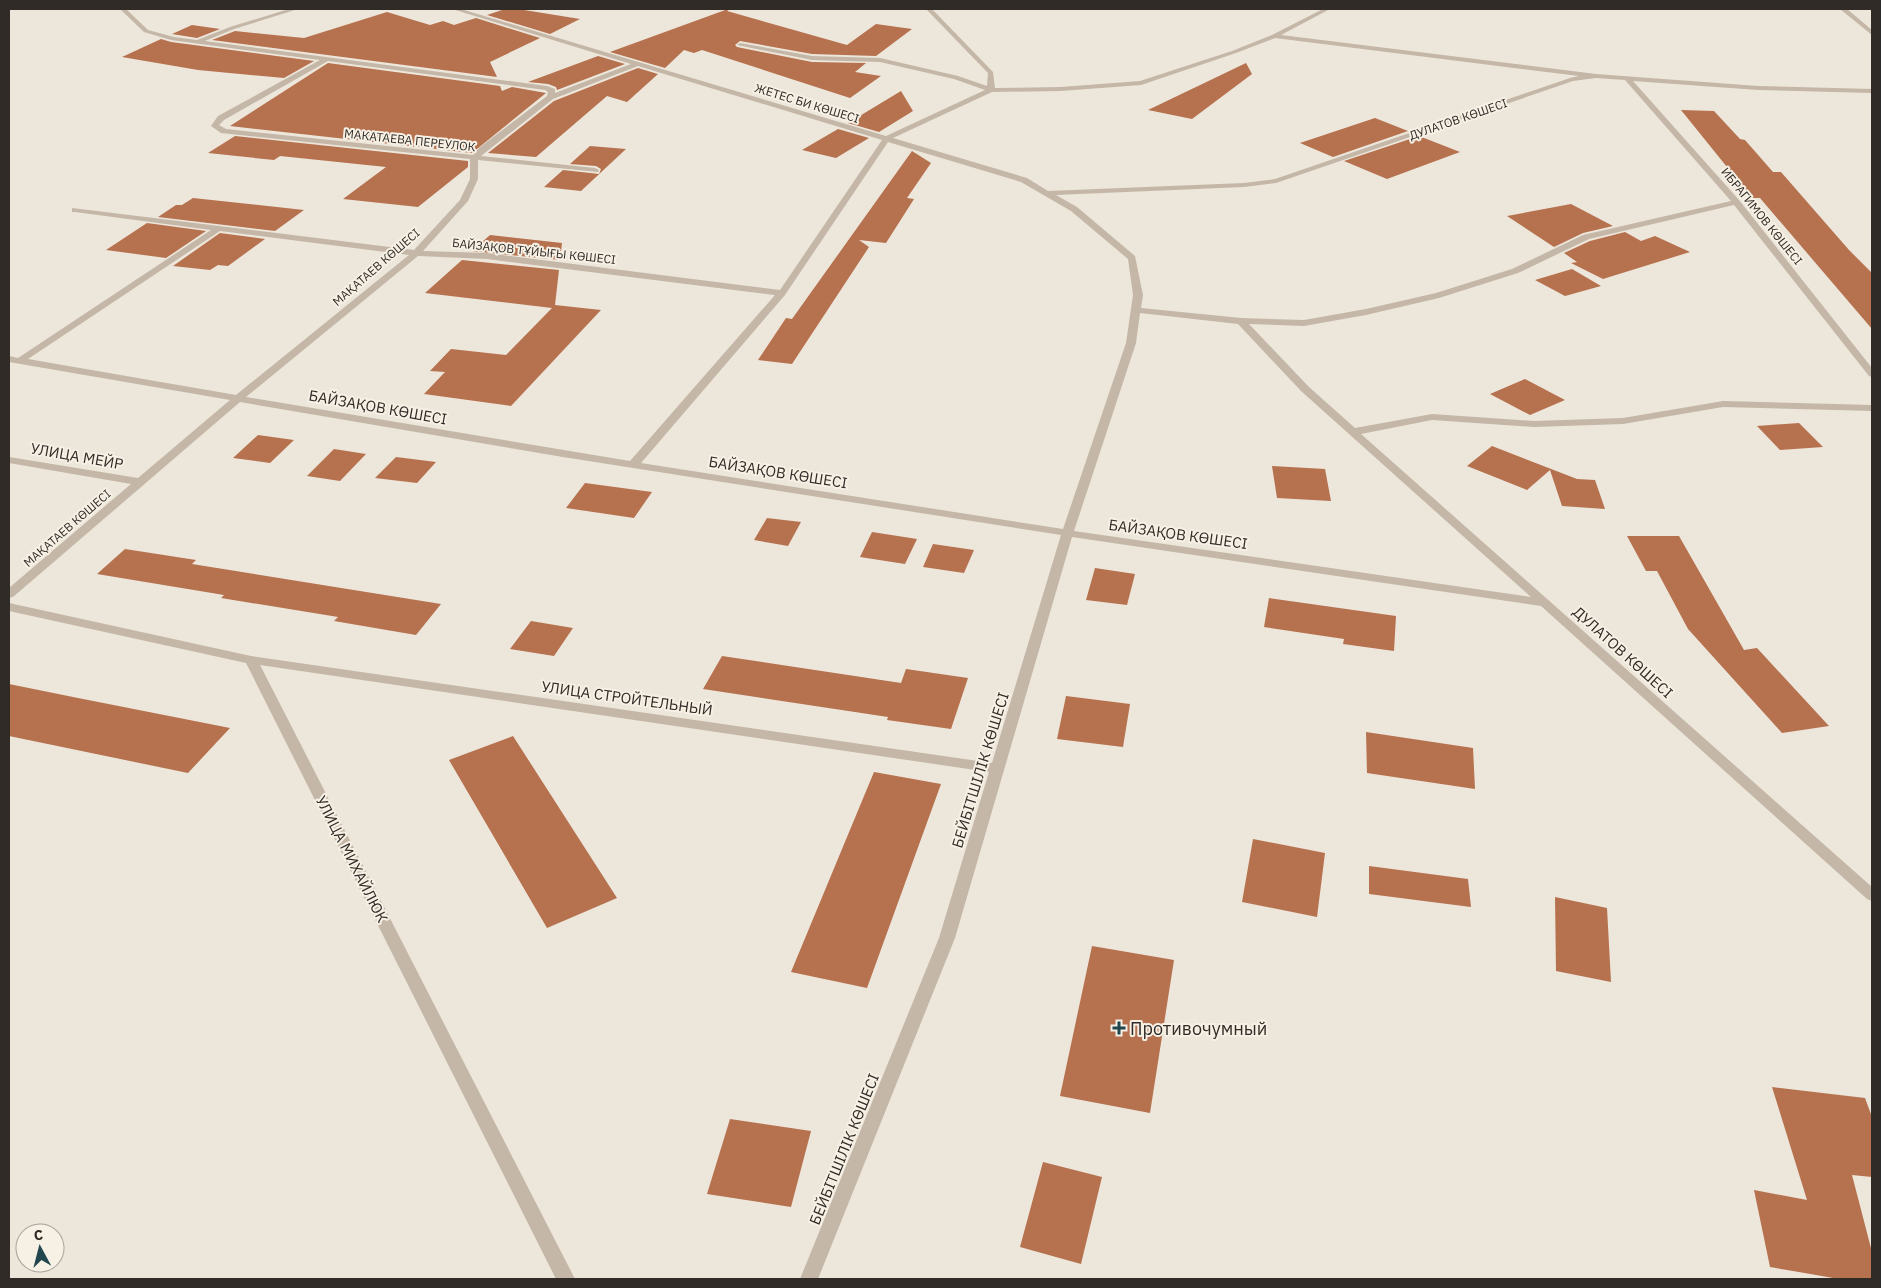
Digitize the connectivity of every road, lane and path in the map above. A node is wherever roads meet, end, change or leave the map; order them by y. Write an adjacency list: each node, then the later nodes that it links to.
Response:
1 (123, 9): 9 (street)
2 (294, 9): 9 (street)
3 (455, 9): 12 (street, ЖЕТЕС БИ КӨШЕСІ)
4 (929, 9): 15 (street)
5 (1327, 9): 8 (street)
6 (1843, 9): 7 (street)
7 (1872, 34)
8 (1274, 36): 13 (street); 15 (street)
9 (198, 42): 11 (street)
10 (740, 45): 15 (street)
11 (327, 59): 17 (street); 19 (street, МАКАТАЕВА ПЕРЕУЛОК)
12 (638, 64): 17 (street); 18 (street, ЖЕТЕС БИ КӨШЕСІ)
13 (1596, 76): 14 (street, ДУЛАТОВ КӨШЕСІ); 21 (street, ДУЛАТОВ КӨШЕСІ)
14 (1626, 78): 16 (street, ДУЛАТОВ КӨШЕСІ); 22 (street, ИБРАГИМОВ КӨШЕСІ)
15 (991, 90): 18 (street)
16 (1872, 91)
17 (550, 97): 19 (street)
18 (886, 139): 21 (street, ЖЕТЕС БИ КӨШЕСІ); 27 (street)
19 (474, 159): 20 (street, МАКАТАЕВА ПЕРЕУЛОК); 25 (street, МАҚАТАЕВ КӨШЕСІ)
20 (595, 170)
21 (1047, 193): 26 (street, ЖЕТЕС БИ КӨШЕСІ)
22 (1736, 202): 29 (street); 31 (street, ИБРАГИМОВ КӨШЕСІ)
23 (74, 210): 24 (street, БАЙЗАҚОВ ТҰЙЫҒЫ КӨШЕСІ)
24 (219, 228): 25 (street, БАЙЗАҚОВ ТҰЙЫҒЫ КӨШЕСІ); 30 (street)
25 (416, 253): 27 (street, БАЙЗАҚОВ ТҰЙЫҒЫ КӨШЕСІ); 32 (street, МАҚАТАЕВ КӨШЕСІ)
26 (1132, 258): 28 (street, БЕЙБІТШІЛІК КӨШЕСІ)
27 (782, 293): 36 (street)
28 (1136, 310): 29 (street); 38 (street, БЕЙБІТШІЛІК КӨШЕСІ)
29 (1241, 321): 34 (street, ДУЛАТОВ КӨШЕСІ)
30 (14, 360): 32 (street, БАЙЗАҚОВ КӨШЕСІ)
31 (1872, 374)
32 (238, 398): 36 (street, БАЙЗАҚОВ КӨШЕСІ); 37 (street, МАҚАТАЕВ КӨШЕСІ)
33 (1872, 408): 34 (street)
34 (1353, 432): 40 (street, ДУЛАТОВ КӨШЕСІ)
35 (9, 460): 37 (street, УЛИЦА МЕЙР)
36 (633, 465): 38 (street, БАЙЗАҚОВ КӨШЕСІ)
37 (140, 482): 39 (street, МАҚАТАЕВ КӨШЕСІ)
38 (1067, 532): 40 (street, БАЙЗАҚОВ КӨШЕСІ); 43 (street, БЕЙБІТШІЛІК КӨШЕСІ)
39 (9, 594)
40 (1544, 603): 44 (street, ДУЛАТОВ КӨШЕСІ)
41 (9, 607): 42 (street)
42 (251, 660): 43 (street, УЛИЦА СТРОЙТЕЛЬНЫЙ); 45 (street, УЛИЦА МИХАЙЛЮК)
43 (997, 768): 46 (street, БЕЙБІТШІЛІК КӨШЕСІ)
44 (1872, 895)
45 (566, 1279)
46 (809, 1279)

